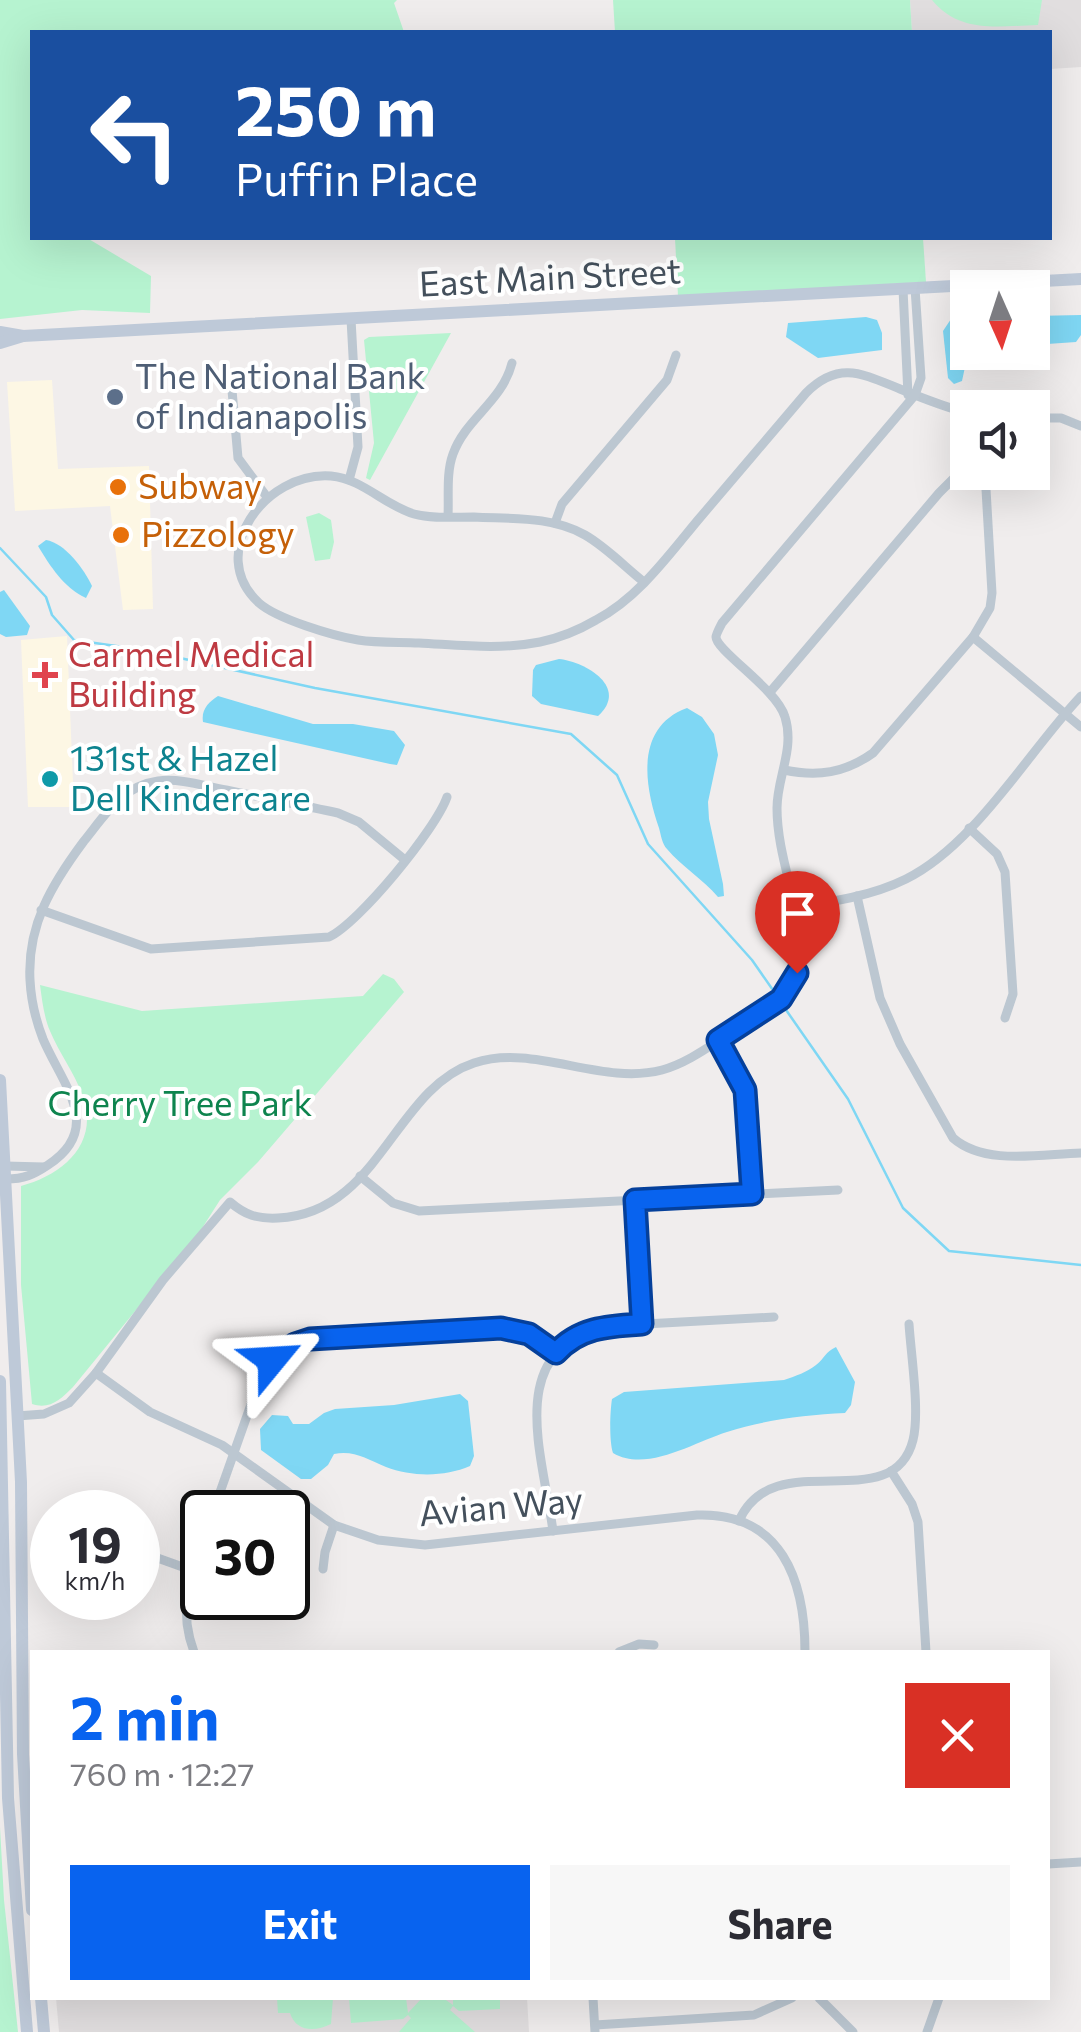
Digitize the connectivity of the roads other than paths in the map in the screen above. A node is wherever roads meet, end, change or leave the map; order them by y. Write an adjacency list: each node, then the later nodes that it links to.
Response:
1 (1081, 279): 2 (main road, East Main Street)
2 (909, 289): 3 (main road, East Main Street); 10 (street)
3 (352, 318): 5 (main road, East Main Street); 14 (street)
4 (0, 332): 5 (main road, East Main Street)
5 (23, 336): 6 (main road, East Main Street)
6 (0, 343)
7 (676, 356): 19 (street)
8 (512, 363): 18 (street)
9 (231, 379): 17 (street)
10 (911, 396): 11 (street); 20 (street); 22 (street)
11 (950, 408)
12 (1050, 418): 13 (street)
13 (1081, 426)
14 (349, 480): 17 (street); 18 (street)
15 (950, 483): 22 (street)
16 (986, 490): 21 (street)
17 (267, 497): 20 (street)
18 (448, 516): 19 (street)
19 (555, 523): 20 (street)
20 (644, 582)
21 (973, 637): 24 (street); 26 (street)
22 (771, 691): 26 (street)
23 (1081, 696): 24 (street)
24 (1065, 713): 25 (street); 28 (street)
25 (1081, 727)
26 (784, 770): 31 (street)
27 (447, 798): 29 (street)
28 (969, 828): 30 (street); 33 (street)
29 (405, 860): 32 (street); 32 (street)
30 (857, 896): 31 (street); 36 (street)
31 (794, 906): 34 (street)
32 (41, 910): 37 (street)
33 (1004, 1018)
34 (718, 1040): 38 (street); 40 (street)
35 (0, 1080): 37 (main road)
36 (1081, 1153)
37 (6, 1173): 50 (main road)
38 (360, 1176): 41 (street); 47 (street)
39 (838, 1190): 40 (street)
40 (752, 1194): 41 (street)
41 (635, 1200): 43 (street)
42 (774, 1317): 43 (street)
43 (642, 1324): 46 (street)
44 (909, 1324): 53 (street)
45 (228, 1348): 48 (street)
46 (556, 1353): 48 (street); 57 (street)
47 (96, 1373): 50 (street); 52 (street, Avian Way)
48 (261, 1376): 52 (street)
49 (0, 1381): 51 (main road)
50 (17, 1416): 68 (main road)
51 (1, 1417): 59 (main road)
52 (234, 1453): 54 (street); 56 (street, Avian Way)
53 (891, 1470): 55 (street); 65 (street)
54 (221, 1490)
55 (738, 1521): 57 (street, Avian Way); 64 (street, Avian Way)
56 (334, 1525): 57 (street, Avian Way); 58 (street)
57 (552, 1531)
58 (323, 1569)
59 (3, 1616): 75 (main road)
60 (186, 1620): 62 (street)
61 (654, 1644): 63 (street)
62 (193, 1650)
63 (623, 1650)
64 (805, 1650)
65 (926, 1650)
66 (1081, 1862): 67 (street)
67 (1050, 1864)
68 (30, 1871)
69 (41, 2000): 76 (main road)
70 (593, 2000): 74 (street)
71 (788, 2000): 74 (street)
72 (820, 2000): 77 (street)
73 (938, 2000): 78 (street)
74 (595, 2028)
75 (27, 2032)
76 (44, 2032)
77 (853, 2032)
78 (928, 2032)

